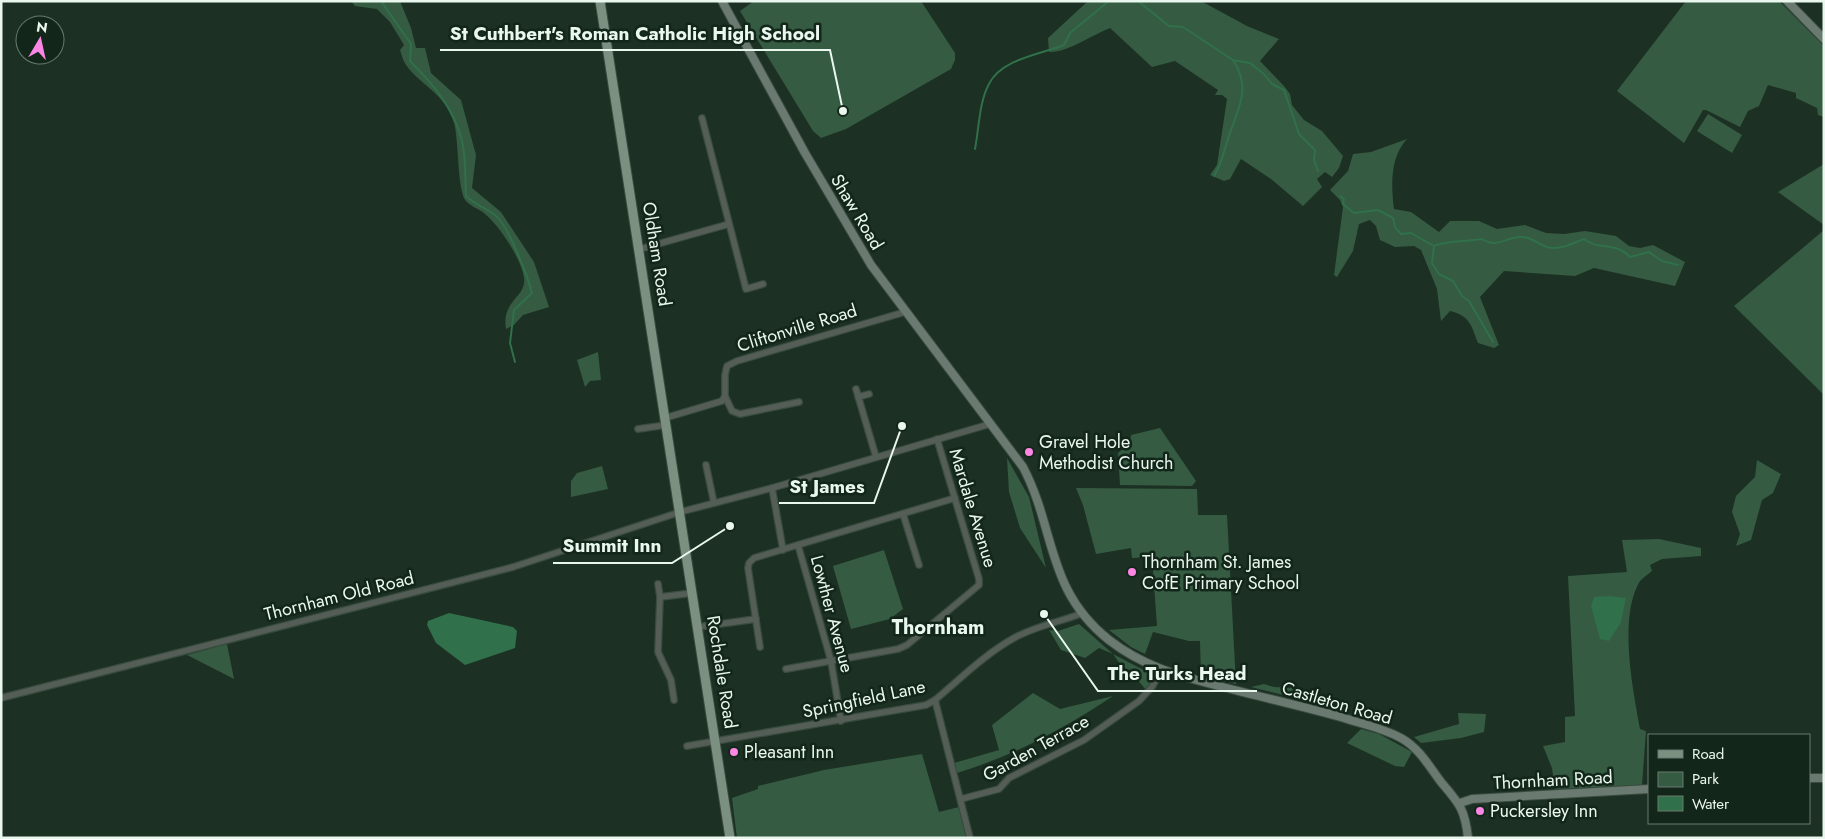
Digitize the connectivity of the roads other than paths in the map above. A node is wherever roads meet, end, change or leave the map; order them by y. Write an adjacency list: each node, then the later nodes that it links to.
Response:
1 (600, 1): 7 (main road, Oldham Road)
2 (722, 1): 9 (street, Shaw Road)
3 (1787, 1): 4 (street)
4 (1824, 39)
5 (702, 118): 6 (street)
6 (729, 224): 7 (street); 8 (street)
7 (640, 249): 15 (main road, Oldham Road)
8 (763, 284)
9 (905, 312): 12 (street, Cliftonville Road); 16 (street, Shaw Road)
10 (856, 389): 13 (street)
11 (869, 394): 13 (street)
12 (725, 396): 14 (street); 15 (street)
13 (858, 397): 19 (street)
14 (799, 402)
15 (666, 422): 17 (street); 24 (main road, Oldham Road)
16 (990, 424): 18 (street, Thornham Old Road); 32 (street, Castleton Road)
17 (638, 429)
18 (937, 439): 19 (street, Thornham Old Road); 22 (street, Mardale Avenue)
19 (876, 457): 21 (street, Thornham Old Road)
20 (706, 465): 23 (street)
21 (772, 488): 23 (street, Thornham Old Road); 27 (street)
22 (955, 498): 25 (street); 36 (street, Mardale Avenue)
23 (714, 503): 24 (street, Thornham Old Road)
24 (680, 512): 30 (main road, Rochdale Road); 39 (street, Thornham Old Road)
25 (903, 514): 26 (street); 28 (street)
26 (798, 545): 27 (street); 36 (street, Lowther Avenue)
27 (783, 550): 33 (street)
28 (919, 565)
29 (658, 584): 31 (street)
30 (693, 593): 31 (street); 34 (main road, Rochdale Road)
31 (660, 598): 40 (street)
32 (1083, 613): 38 (street, Castleton Road); 41 (street, Springfield Lane)
33 (756, 618): 34 (street); 35 (street)
34 (698, 627): 43 (main road, Rochdale Road)
35 (760, 647)
36 (831, 661): 37 (street); 42 (street, Lowther Avenue)
37 (786, 669)
38 (1161, 671): 48 (street, Garden Terrace); 49 (street, Castleton Road)
39 (1, 698)
40 (674, 700)
41 (935, 700): 42 (street, Springfield Lane); 48 (street)
42 (841, 721): 43 (street, Springfield Lane)
43 (716, 741): 44 (street, Springfield Lane); 50 (main road, Rochdale Road)
44 (687, 746)
45 (1810, 778): 46 (street)
46 (1824, 778)
47 (1648, 790): 49 (street, Thornham Road)
48 (961, 799): 51 (street)
49 (1460, 803): 52 (street)
50 (730, 838)
51 (970, 838)
52 (1468, 838)

